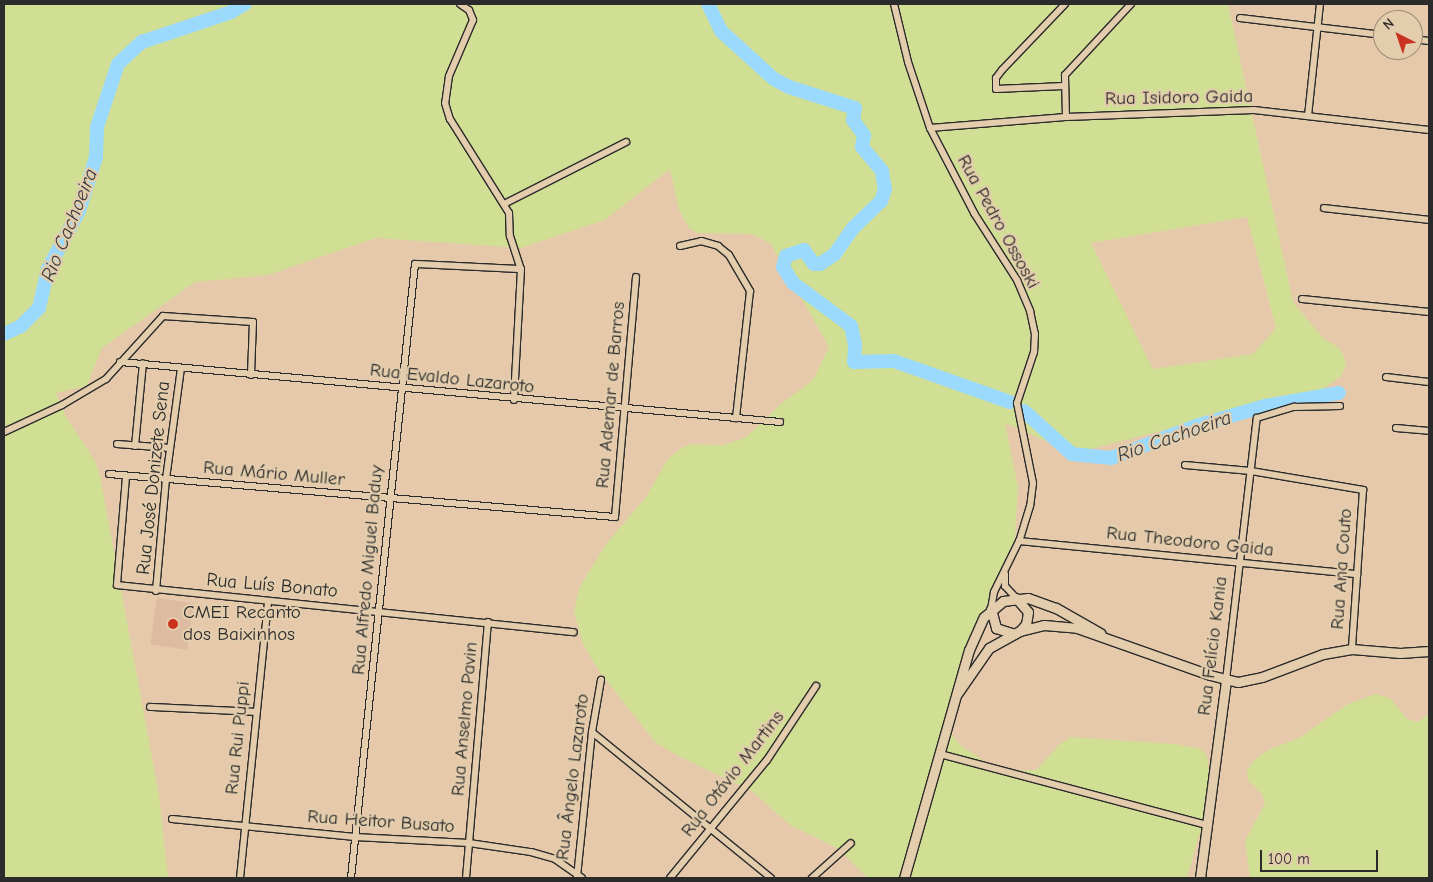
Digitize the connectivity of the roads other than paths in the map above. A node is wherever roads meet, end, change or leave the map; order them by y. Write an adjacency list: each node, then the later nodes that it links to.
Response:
1 (460, 4): 15 (street)
2 (894, 4): 12 (street, Rua Pedro Ossoski)
3 (1065, 4): 9 (street)
4 (1131, 4): 9 (street)
5 (1320, 4): 7 (street)
6 (1240, 18): 7 (street)
7 (1318, 27): 8 (street); 10 (street)
8 (1373, 34)
9 (1064, 86): 11 (street)
10 (1308, 116): 11 (street, Rua Isidoro Gaida); 13 (street, Rua Isidoro Gaida)
11 (1066, 117): 12 (street, Rua Isidoro Gaida)
12 (930, 128): 48 (street, Rua Pedro Ossoski)
13 (1429, 130)
14 (626, 142): 15 (street)
15 (504, 204): 19 (street)
16 (1324, 208): 17 (street)
17 (1429, 220)
18 (680, 246): 33 (street)
19 (522, 269): 29 (street, Rua Alfredo Miguel Baduy); 30 (street)
20 (636, 277): 32 (street, Rua Ademar de Barros)
21 (1302, 299): 22 (street)
22 (1429, 312)
23 (120, 362): 24 (street, Rua Evaldo Lazaroto); 26 (street); 37 (street)
24 (143, 364): 25 (street, Rua Evaldo Lazaroto); 39 (street)
25 (181, 368): 26 (street, Rua Evaldo Lazaroto); 40 (street, Rua José Donizete Sena)
26 (251, 375): 29 (street, Rua Evaldo Lazaroto)
27 (1386, 377): 28 (street)
28 (1429, 382)
29 (401, 388): 30 (street, Rua Evaldo Lazaroto); 46 (street, Rua Alfredo Miguel Baduy)
30 (514, 400): 32 (street, Rua Evaldo Lazaroto)
31 (1340, 406): 42 (street, Rua Felício Kania)
32 (627, 410): 33 (street, Rua Evaldo Lazaroto); 47 (street, Rua Ademar de Barros)
33 (736, 418): 34 (street, Rua Evaldo Lazaroto)
34 (780, 422)
35 (1396, 428): 36 (street)
36 (1429, 431)
37 (4, 432)
38 (117, 444): 39 (street)
39 (135, 446): 40 (street)
40 (170, 448): 45 (street, Rua José Donizete Sena)
41 (1186, 465): 42 (street)
42 (1251, 471): 49 (street, Rua Felício Kania); 51 (street, Rua Ana Couto)
43 (109, 474): 44 (street, Rua Mário Muller)
44 (126, 477): 45 (street, Rua Mário Muller); 52 (street, Rua Luís Bonato)
45 (166, 479): 46 (street, Rua Mário Muller); 52 (street, Rua José Donizete Sena)
46 (390, 500): 47 (street, Rua Mário Muller); 56 (street, Rua Alfredo Miguel Baduy)
47 (615, 517)
48 (1019, 541): 49 (street, Rua Theodoro Gaida); 50 (street, Rua Pedro Ossoski)
49 (1240, 561): 51 (street, Rua Theodoro Gaida); 64 (street, Rua Felício Kania)
50 (1005, 573): 53 (street); 55 (street, Rua Pedro Ossoski)
51 (1357, 574): 61 (street, Rua Ana Couto)
52 (156, 591): 54 (street, Rua Luís Bonato)
53 (1016, 598): 55 (main road); 59 (main road); 60 (main road)
54 (268, 601): 56 (street, Rua Luís Bonato); 68 (street, Rua Rui Puppi)
55 (991, 609): 59 (main road); 66 (main road)
56 (381, 611): 57 (street, Rua Luís Bonato); 75 (street, Rua Alfredo Miguel Baduy)
57 (488, 622): 58 (street, Rua Luís Bonato); 76 (street, Rua Anselmo Pavin)
58 (574, 632)
59 (1017, 633): 60 (main road); 66 (main road)
60 (1113, 642): 64 (main road)
61 (1352, 649): 62 (main road); 64 (main road)
62 (1429, 650)
63 (600, 680): 69 (street, Rua Ângelo Lazaroto)
64 (1226, 680): 72 (main road, Rua Felício Kania)
65 (816, 686): 74 (street, Rua Otávio Martins)
66 (958, 694): 70 (main road)
67 (150, 707): 68 (street)
68 (255, 712): 73 (street, Rua Rui Puppi)
69 (592, 732): 74 (street); 78 (street, Rua Ângelo Lazaroto)
70 (940, 754): 72 (street); 85 (main road)
71 (172, 819): 73 (street, Rua Heitor Busato)
72 (1207, 825): 86 (main road, Rua Felício Kania)
73 (244, 826): 75 (street, Rua Heitor Busato); 79 (street, Rua Rui Puppi)
74 (710, 828): 82 (street, Rua Otávio Martins); 83 (street)
75 (355, 838): 76 (street, Rua Heitor Busato); 80 (street, Rua Alfredo Miguel Baduy)
76 (469, 842): 78 (street, Rua Heitor Busato); 81 (street, Rua Anselmo Pavin)
77 (851, 843): 84 (street)
78 (578, 877)
79 (240, 878)
80 (351, 878)
81 (466, 878)
82 (670, 878)
83 (772, 878)
84 (812, 878)
85 (904, 878)
86 (1200, 878)

